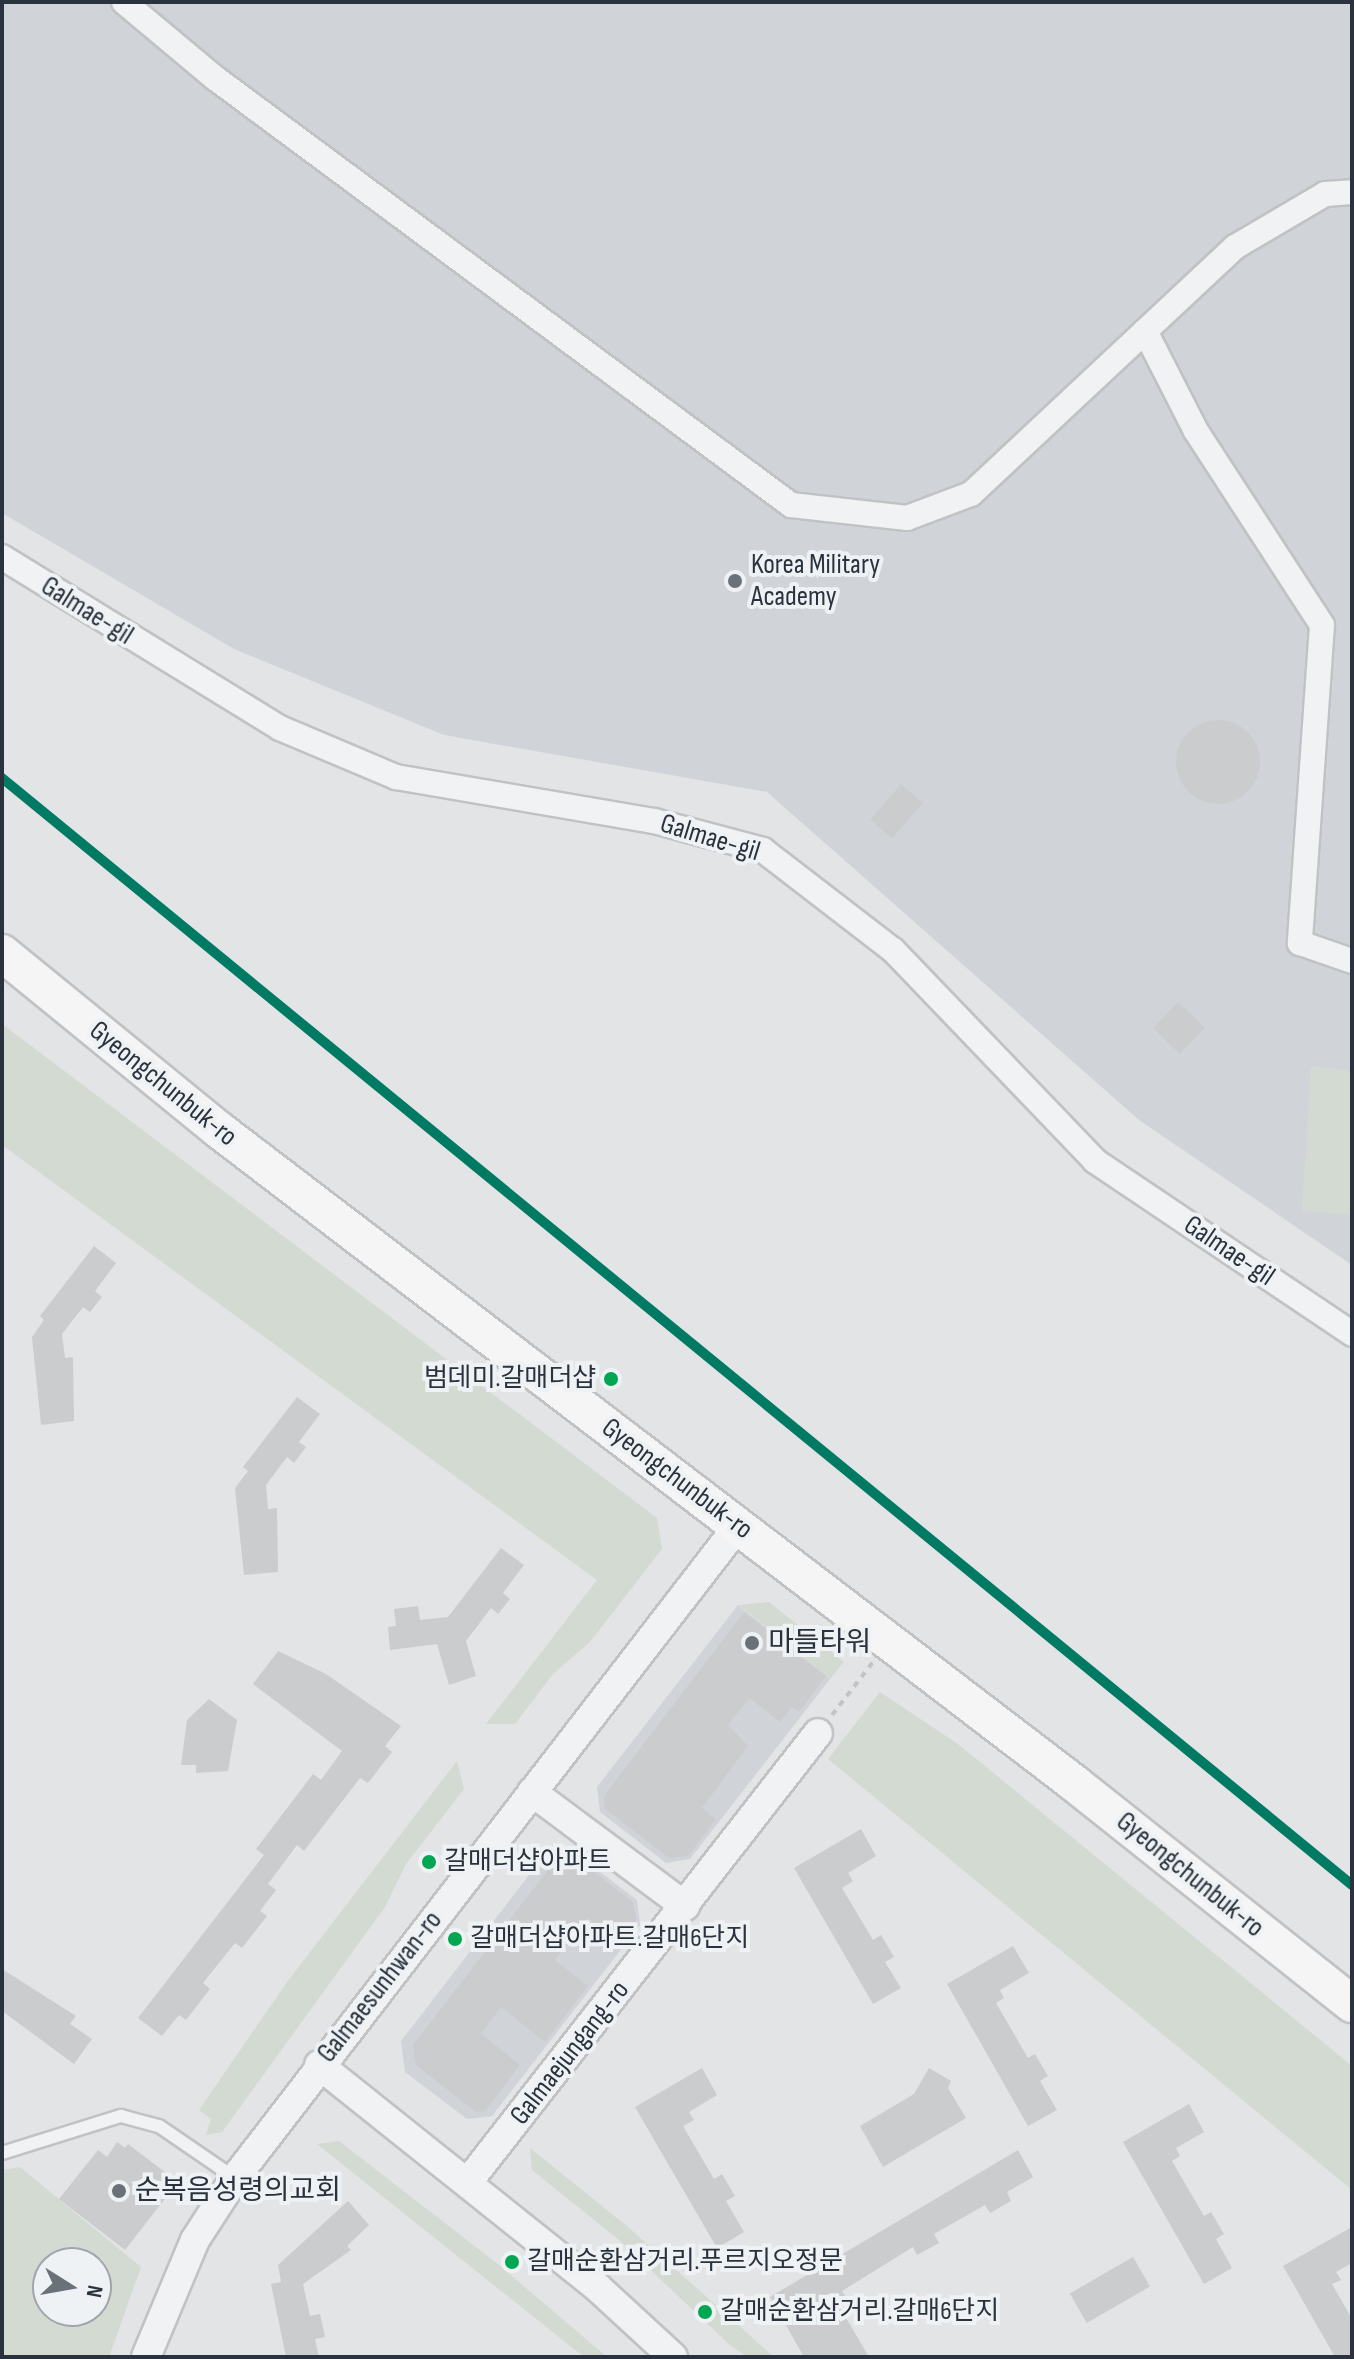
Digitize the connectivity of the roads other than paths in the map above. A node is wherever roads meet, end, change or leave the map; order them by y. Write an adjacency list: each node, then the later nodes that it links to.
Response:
1 (124, 2): 3 (street)
2 (1352, 192): 3 (street)
3 (1145, 331): 6 (street)
4 (2, 557): 7 (street, Galmae-gil)
5 (2, 953): 8 (main road, Gyeongchunbuk-ro)
6 (1352, 961)
7 (1352, 1334)
8 (738, 1526): 10 (street, Galmaesunhwan-ro); 12 (main road, Gyeongchunbuk-ro)
9 (818, 1733): 11 (street, Galmaejungang-ro)
10 (532, 1792): 11 (street); 13 (street, Galmaesunhwan-ro)
11 (685, 1906): 16 (street, Galmaejungang-ro)
12 (1352, 2004)
13 (319, 2065): 15 (street, Galmaesunhwan-ro); 16 (street)
14 (2, 2153): 15 (lane)
15 (235, 2178): 17 (street, Galmaesunhwan-ro)
16 (468, 2182): 18 (street)
17 (146, 2357)
18 (673, 2357)

